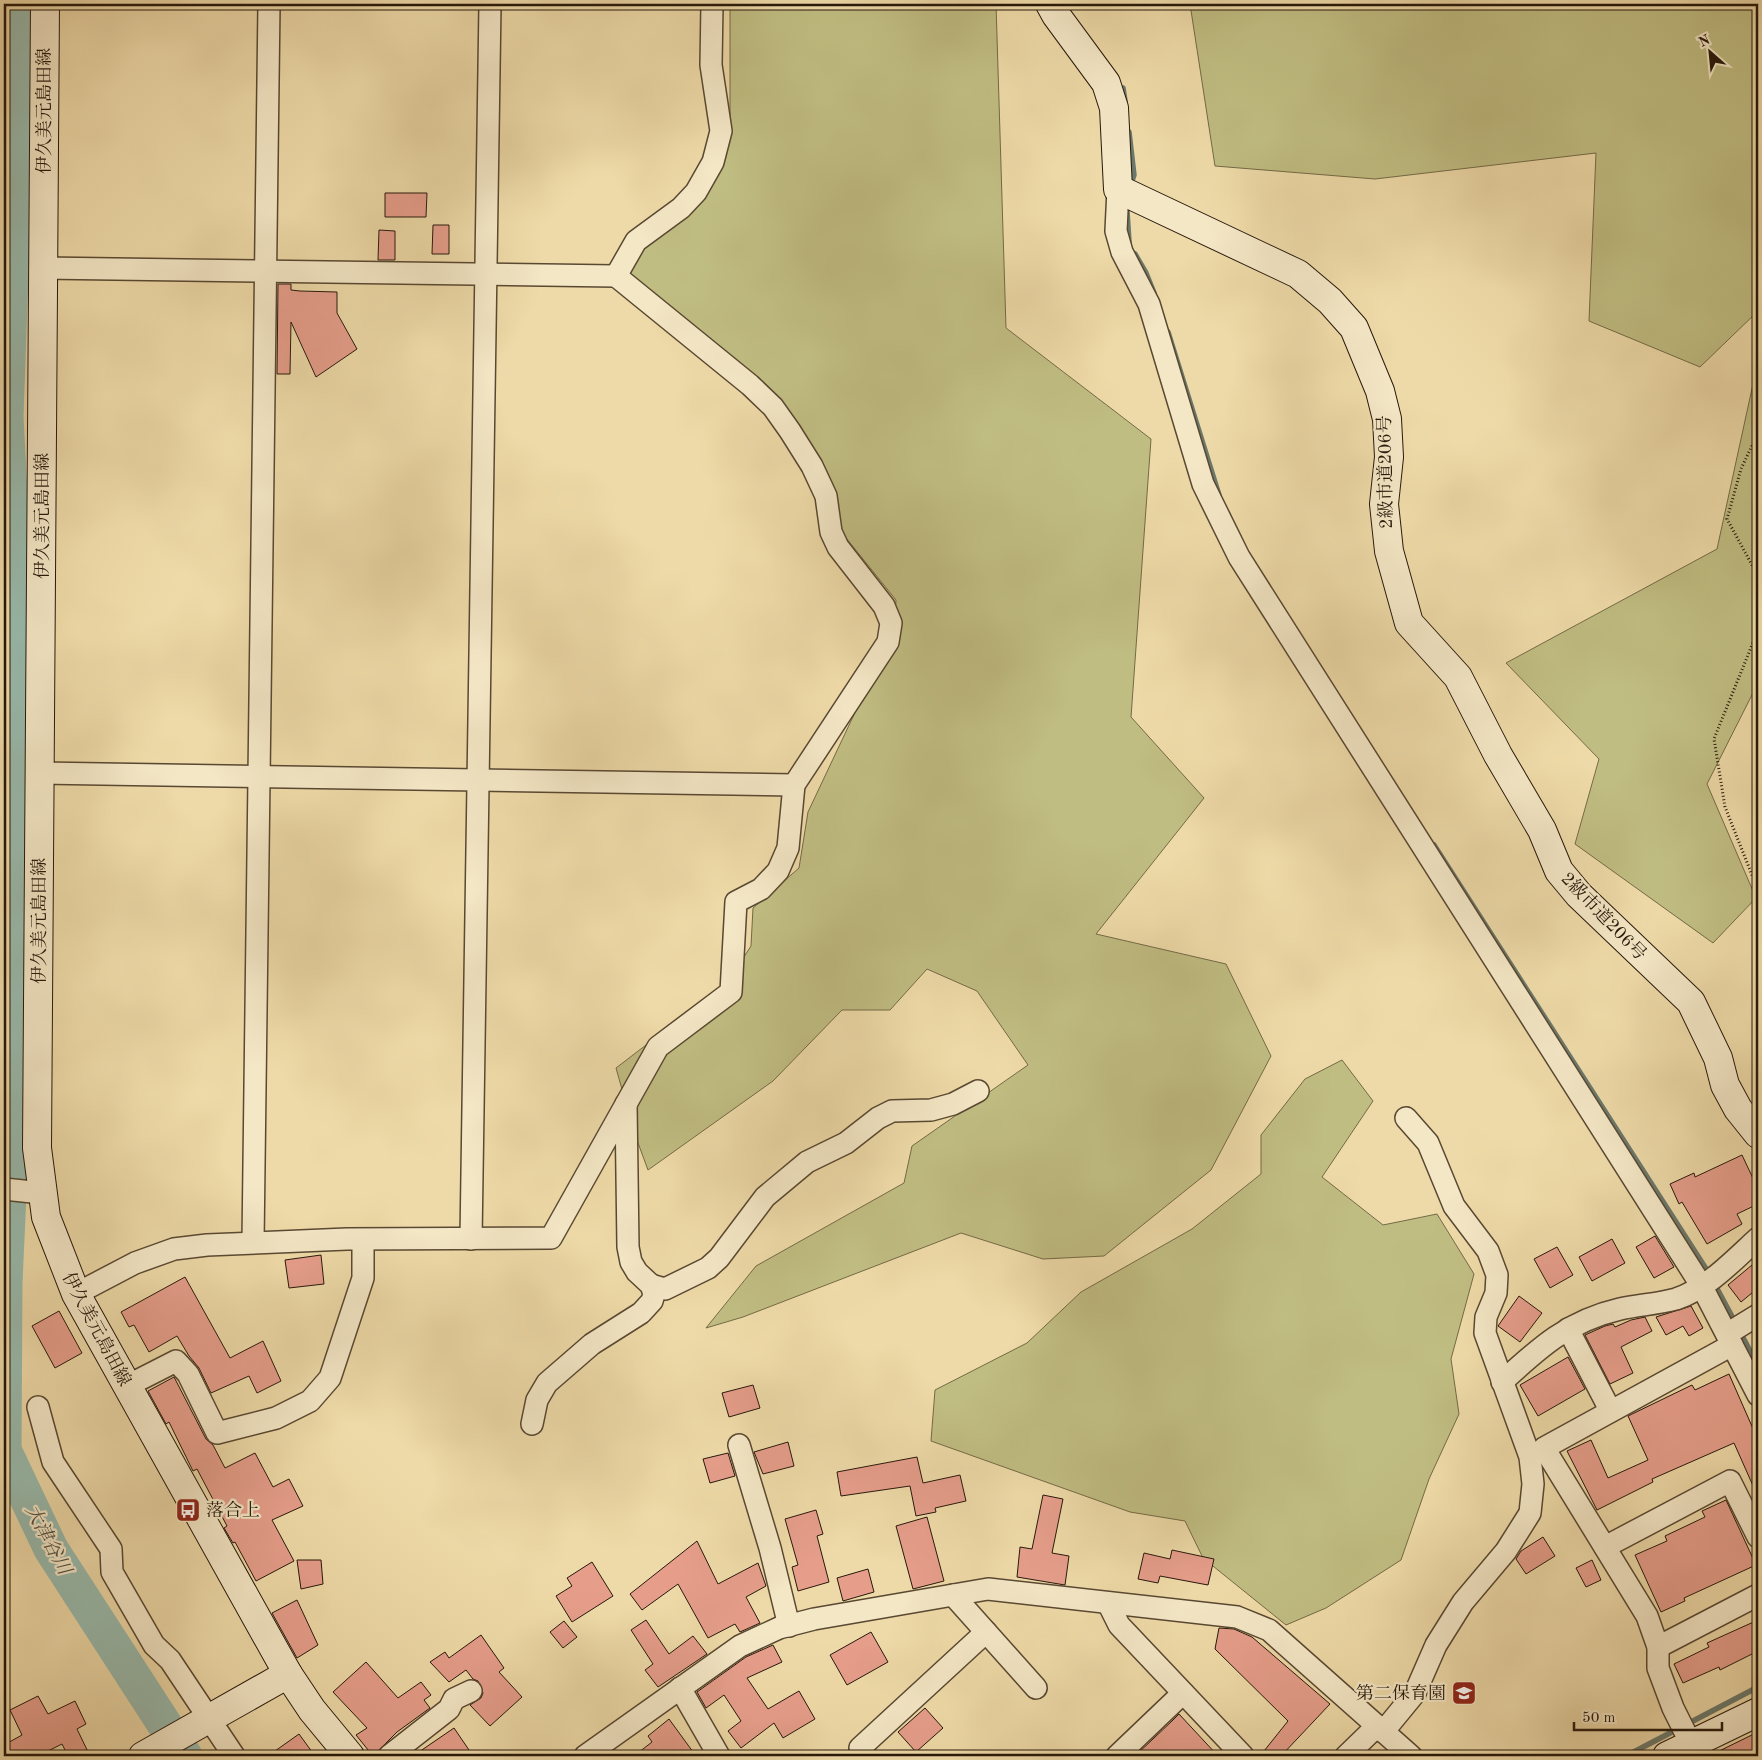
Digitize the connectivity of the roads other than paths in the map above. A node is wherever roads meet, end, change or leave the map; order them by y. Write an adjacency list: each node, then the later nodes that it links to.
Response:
1 (45, 4): 7 (main road, 伊久美元島田線)
2 (269, 4): 8 (street)
3 (490, 4): 9 (street)
4 (712, 4): 10 (street)
5 (1050, 4): 6 (main road)
6 (1118, 189): 18 (main road, 2級市道206号); 25 (street)
7 (43, 268): 8 (street); 11 (main road, 伊久美元島田線)
8 (265, 271): 9 (street); 12 (street)
9 (486, 276): 10 (street); 13 (street)
10 (616, 276): 14 (street)
11 (40, 773): 12 (street); 19 (main road, 伊久美元島田線)
12 (259, 776): 13 (street); 23 (street)
13 (478, 780): 14 (street); 21 (street)
14 (794, 785): 16 (street)
15 (978, 1091): 24 (street)
16 (626, 1104): 21 (street); 24 (street)
17 (1406, 1118): 30 (street)
18 (1758, 1134)
19 (23, 1191): 26 (main road, 伊久美元島田線)
20 (1758, 1238): 25 (street)
21 (471, 1239): 22 (street)
22 (362, 1241): 23 (street); 31 (street)
23 (253, 1242): 26 (street)
24 (651, 1285): 35 (street)
25 (1701, 1285): 28 (street); 29 (street)
26 (76, 1294): 31 (main road, 伊久美元島田線)
27 (1758, 1315): 29 (street)
28 (1568, 1329): 30 (street); 34 (street)
29 (1729, 1340): 32 (street); 34 (street)
30 (1502, 1382): 37 (street)
31 (127, 1386): 46 (main road, 伊久美元島田線)
32 (1758, 1395)
33 (38, 1407): 52 (street)
34 (1610, 1410): 37 (street)
35 (532, 1424)
36 (739, 1445): 43 (street)
37 (1537, 1452): 39 (street); 53 (street)
38 (1758, 1537): 39 (street)
39 (1605, 1547): 45 (street)
40 (953, 1595): 42 (street); 43 (street); 44 (street)
41 (1758, 1595): 45 (street)
42 (1108, 1603): 50 (street); 53 (street)
43 (789, 1626): 47 (street)
44 (986, 1632): 48 (street); 54 (street)
45 (1658, 1647): 55 (street)
46 (288, 1674): 52 (main road); 59 (main road, 伊久美元島田線)
47 (680, 1688): 60 (street); 61 (street)
48 (1036, 1688)
49 (471, 1691): 56 (street)
50 (1183, 1693): 62 (street); 63 (street)
51 (1758, 1712): 55 (main road)
52 (209, 1720): 57 (main road); 58 (street)
53 (1380, 1729): 64 (street); 65 (street)
54 (860, 1748)
55 (1694, 1750): 66 (main road)
56 (394, 1755)
57 (144, 1756)
58 (234, 1756)
59 (350, 1756)
60 (585, 1756)
61 (720, 1756)
62 (1117, 1756)
63 (1243, 1756)
64 (1346, 1756)
65 (1411, 1756)
66 (1667, 1756)

